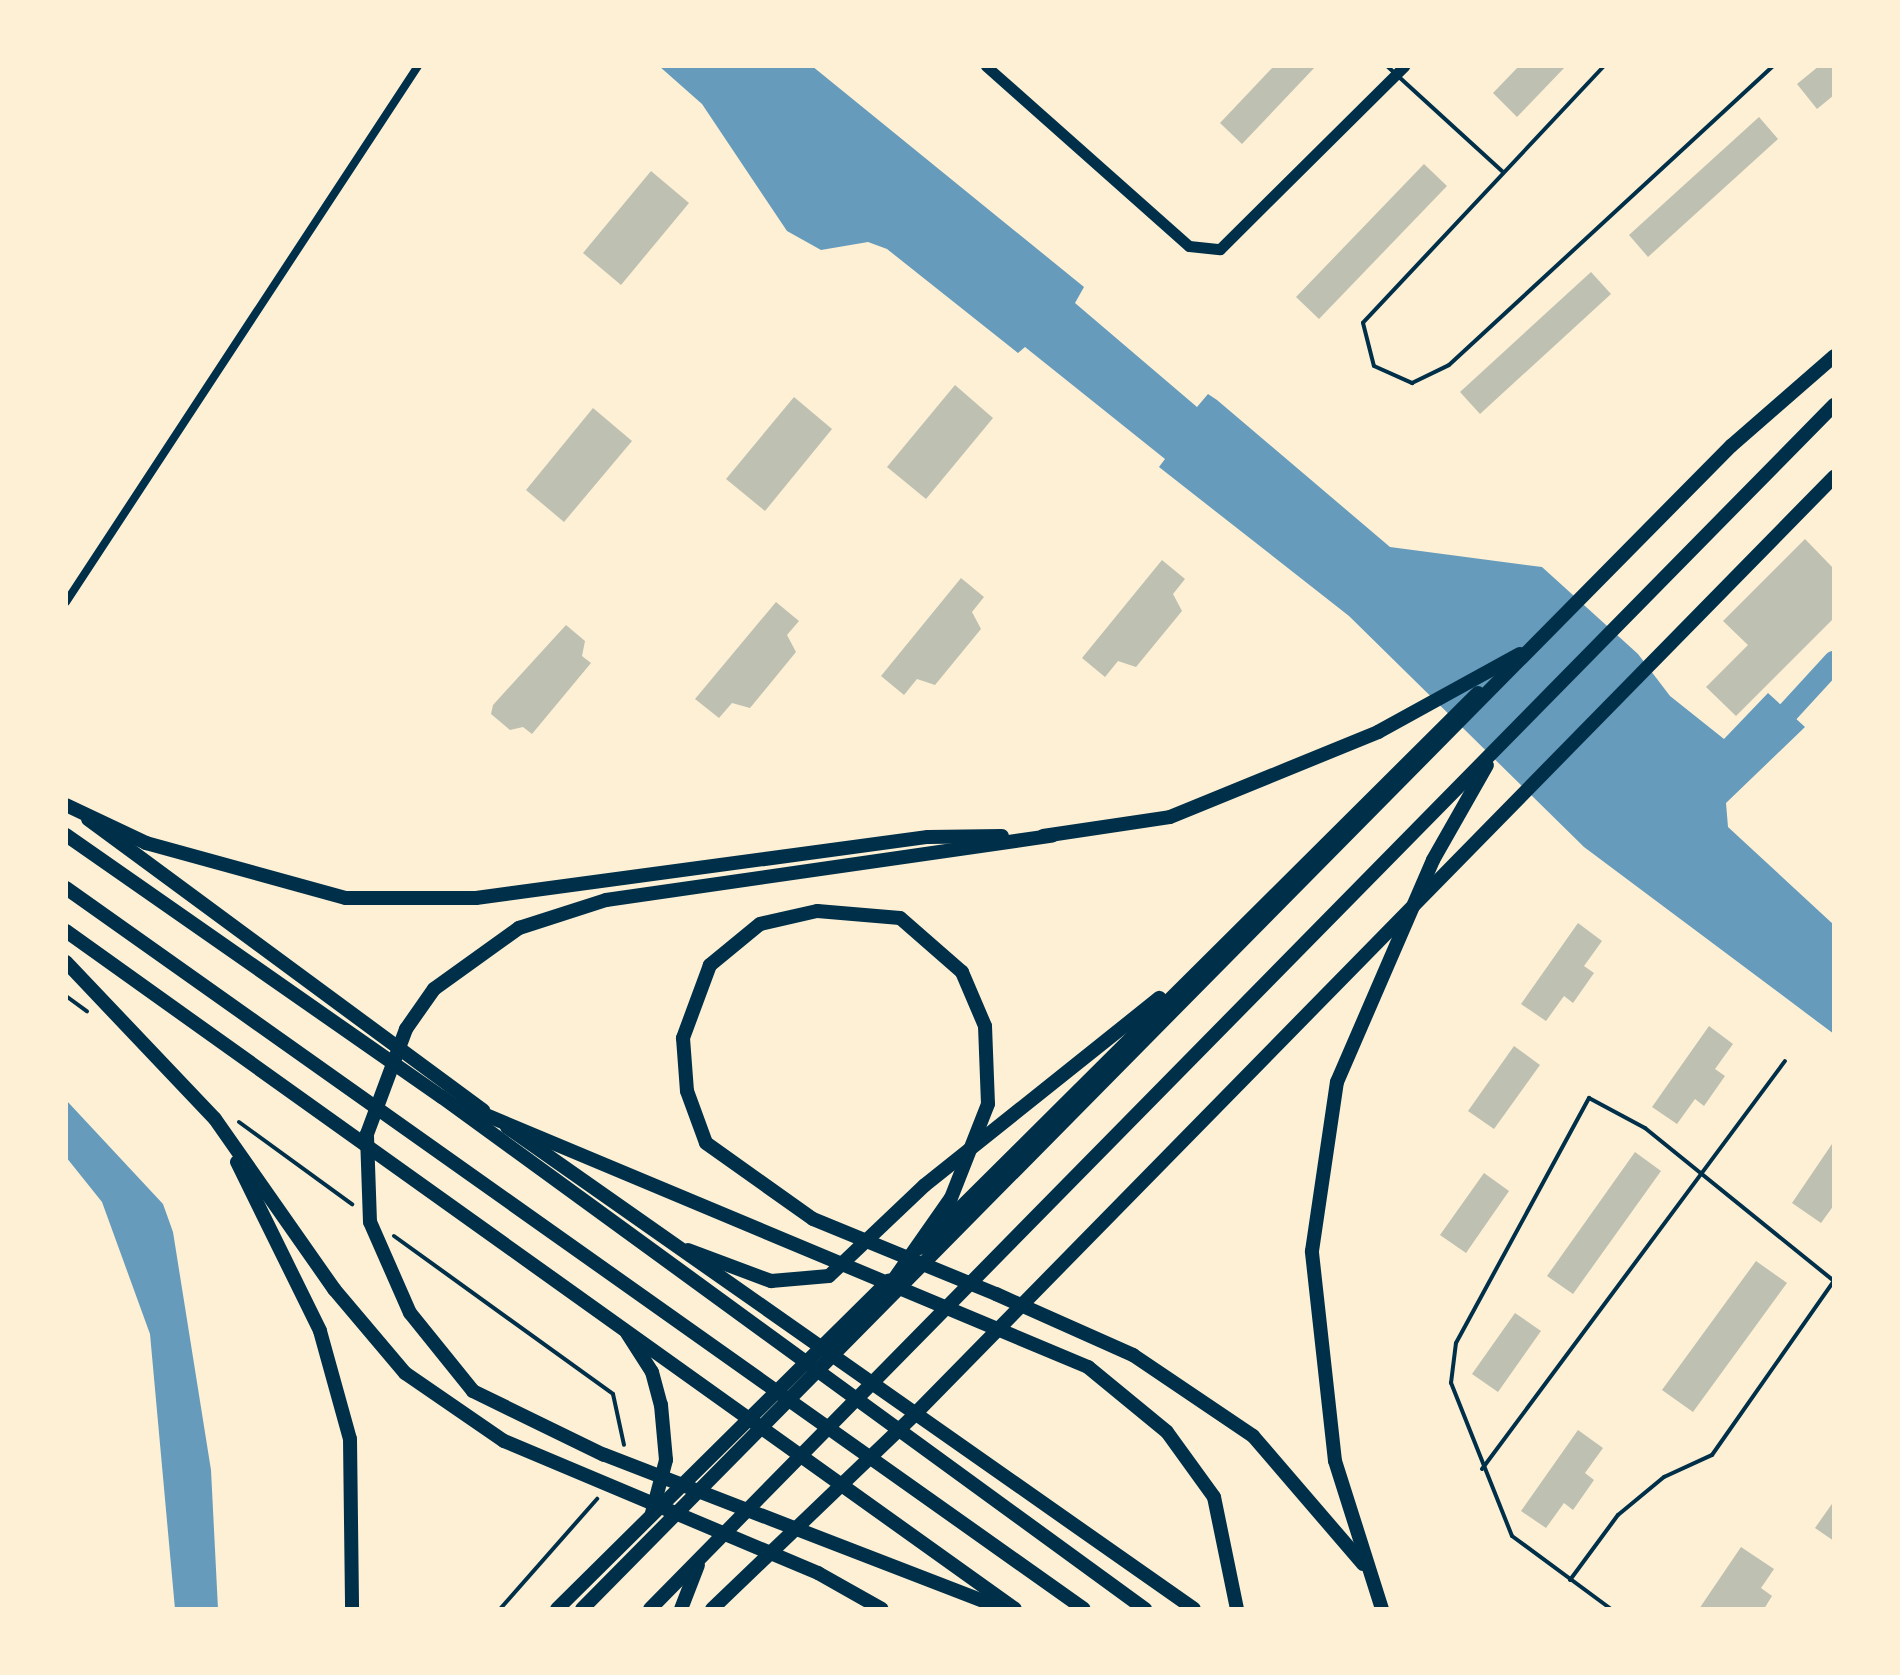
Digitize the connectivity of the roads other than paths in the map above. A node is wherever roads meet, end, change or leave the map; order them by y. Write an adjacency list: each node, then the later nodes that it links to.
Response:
1 (418, 66): 11 (street)
2 (986, 66): 5 (street)
3 (1604, 66): 6 (lane)
4 (1773, 66): 6 (lane)
5 (1395, 69): 6 (lane)
6 (1502, 171)
7 (1834, 347): 12 (main road)
8 (1834, 356): 12 (main road)
9 (1834, 405): 13 (main road)
10 (1834, 477): 30 (main road)
11 (66, 602)
12 (1519, 654): 16 (main road); 19 (main road); 28 (main road)
13 (1497, 747): 35 (main road); 36 (main road)
14 (66, 804): 16 (main road); 25 (main road)
15 (66, 835): 22 (main road)
16 (1052, 836): 45 (main road)
17 (66, 888): 47 (main road)
18 (66, 931): 27 (main road)
19 (1218, 950): 25 (main road); 29 (main road)
20 (66, 962): 23 (main road)
21 (1785, 1061): 24 (lane)
22 (442, 1097): 48 (main road); 50 (main road)
23 (215, 1119): 38 (main road); 44 (main road)
24 (1703, 1176): 26 (lane); 32 (lane); 32 (lane)
25 (666, 1242): 29 (main road)
26 (1834, 1281): 37 (lane)
27 (622, 1326): 31 (main road); 34 (main road)
28 (860, 1327): 36 (main road); 40 (main road)
29 (820, 1349): 30 (main road); 31 (main road)
30 (914, 1415): 33 (main road); 49 (main road)
31 (752, 1416): 33 (main road); 34 (main road)
32 (1482, 1469): 37 (lane)
33 (842, 1484): 43 (main road); 46 (main road)
34 (652, 1513): 39 (main road)
35 (701, 1558): 41 (main road); 42 (main road)
36 (1363, 1564): 51 (main road)
37 (1570, 1580): 52 (lane)
38 (352, 1609)
39 (557, 1609)
40 (582, 1609)
41 (650, 1609)
42 (681, 1609)
43 (712, 1609)
44 (882, 1609)
45 (1004, 1609)
46 (1015, 1609)
47 (1084, 1609)
48 (1145, 1609)
49 (1194, 1609)
50 (1237, 1609)
51 (1382, 1609)
52 (1611, 1609)

